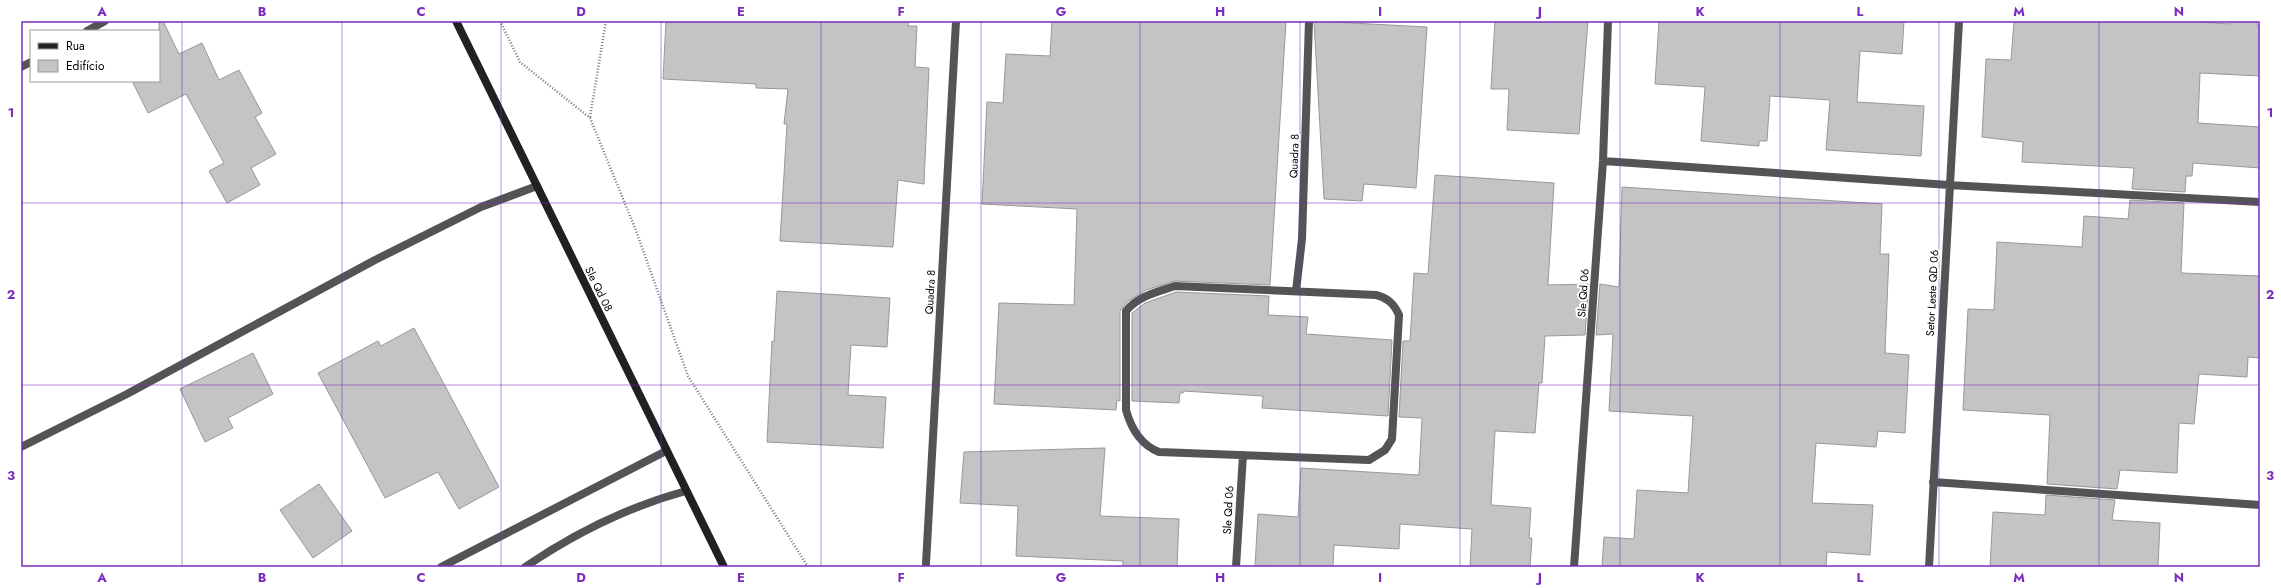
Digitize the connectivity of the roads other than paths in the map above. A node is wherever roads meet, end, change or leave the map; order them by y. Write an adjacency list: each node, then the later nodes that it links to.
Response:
1 (105, 21): 7 (street)
2 (456, 21): 10 (street, Sle Qd 08)
3 (956, 21): 19 (street, Quadra 8)
4 (1309, 21): 12 (street, Quadra 8)
5 (1608, 21): 8 (street, Sle Qd 06)
6 (1958, 21): 9 (street, Setor Leste QD 06)
7 (89, 30)
8 (1603, 161): 9 (street); 24 (street, Sle Qd 06)
9 (1949, 185): 11 (street); 16 (street, Setor Leste QD 06)
10 (537, 186): 13 (street); 14 (street, Sle Qd 08)
11 (2260, 202)
12 (1296, 291): 15 (street); 15 (street)
13 (21, 447)
14 (666, 451): 17 (street, Sle Qd 08); 20 (street)
15 (1243, 455): 23 (street, Sle Qd 06)
16 (1933, 482): 18 (street); 25 (street, Setor Leste QD 06)
17 (686, 491): 21 (street); 22 (street, Sle Qd 08)
18 (2260, 505)
19 (926, 564)
20 (441, 567)
21 (525, 567)
22 (724, 567)
23 (1236, 567)
24 (1574, 567)
25 (1928, 567)

